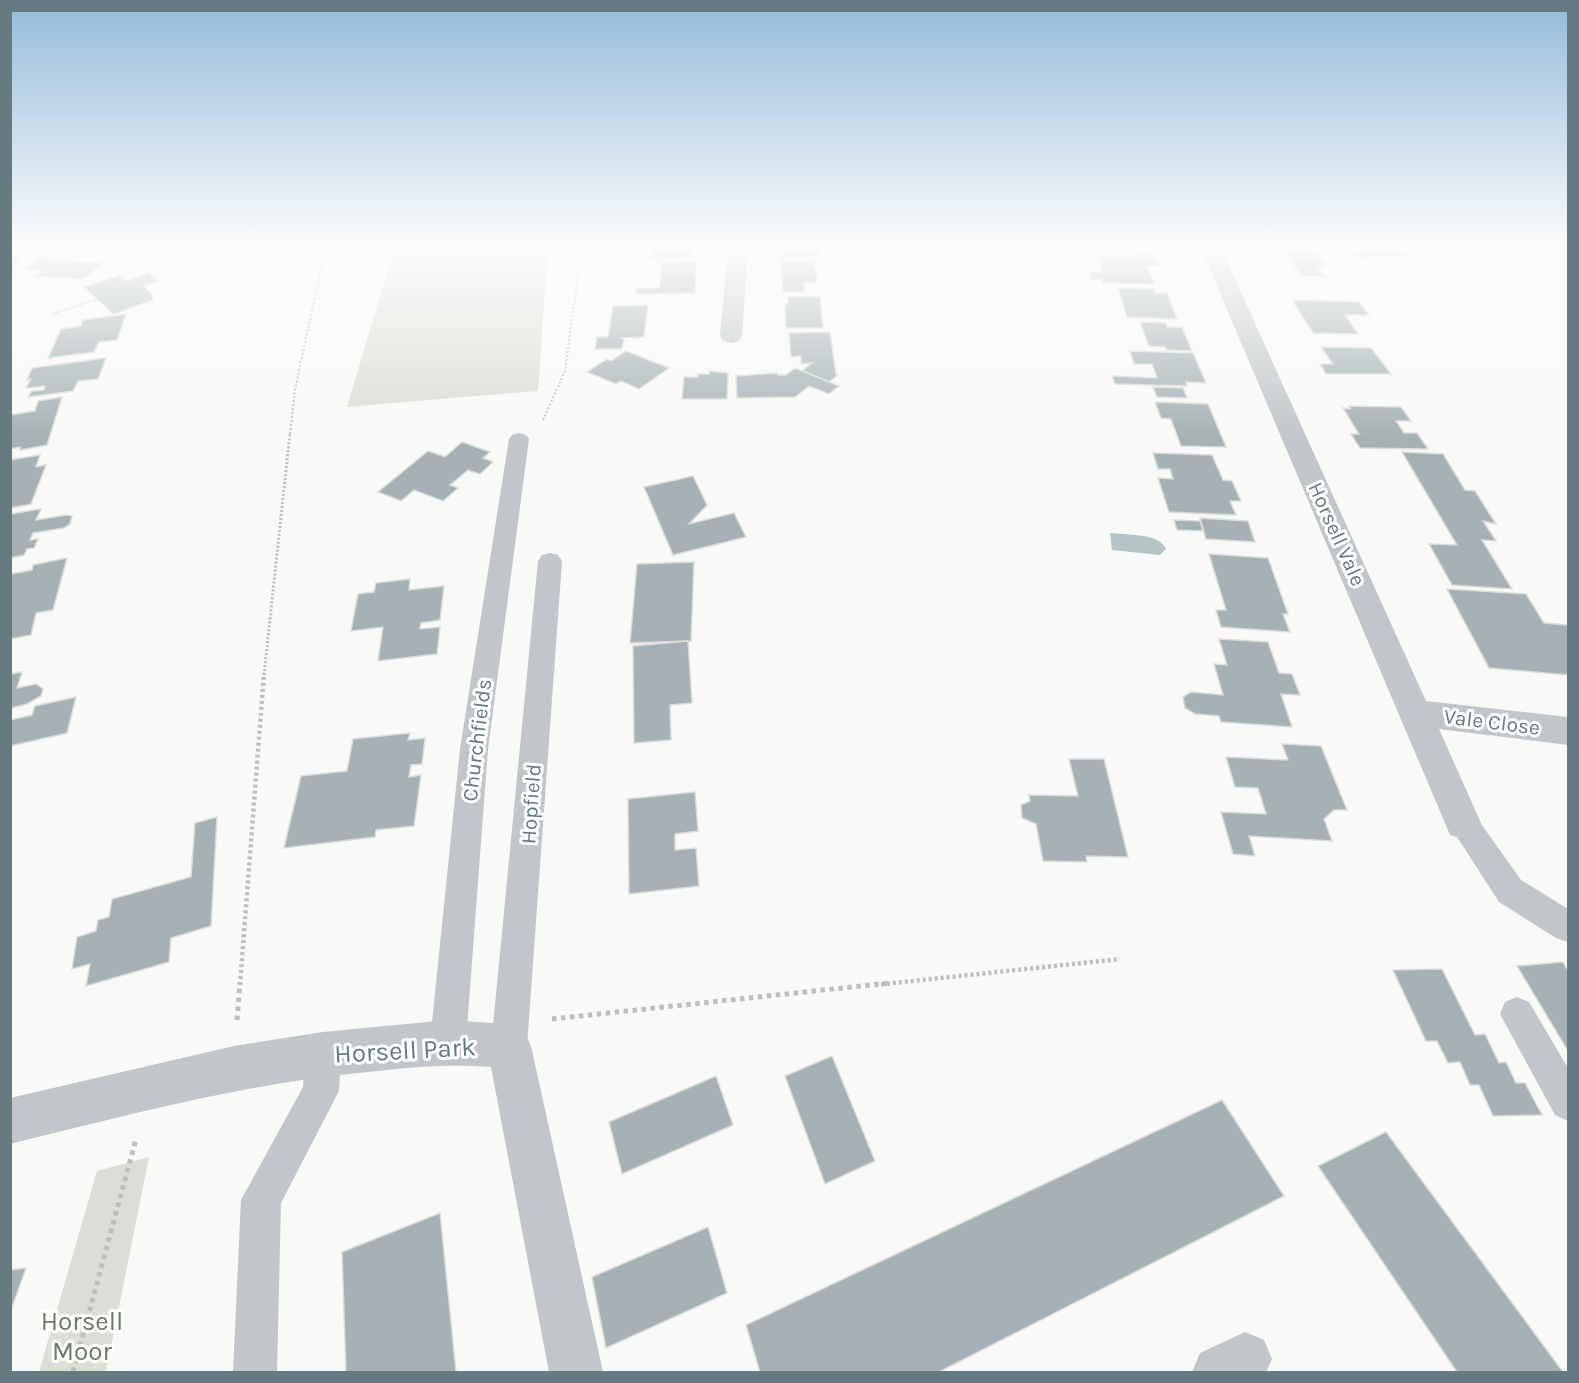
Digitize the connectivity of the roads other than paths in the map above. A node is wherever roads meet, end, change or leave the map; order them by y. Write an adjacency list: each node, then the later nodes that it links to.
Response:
1 (728, 311): 3 (street)
2 (1238, 311): 6 (street, Horsell Vale)
3 (726, 327)
4 (519, 439): 12 (lane, Churchfields)
5 (550, 561): 11 (lane, Hopfield)
6 (1416, 713): 7 (street, Vale Close); 8 (street, Horsell Vale)
7 (1569, 730)
8 (1463, 823): 9 (lane)
9 (1569, 927)
10 (1517, 1014): 14 (lane)
11 (511, 1035): 12 (street, Horsell Park); 17 (street)
12 (448, 1042): 13 (street, Horsell Park)
13 (323, 1054): 15 (street, Horsell Park); 16 (lane)
14 (1569, 1102)
15 (10, 1121)
16 (255, 1372)
17 (576, 1372)

